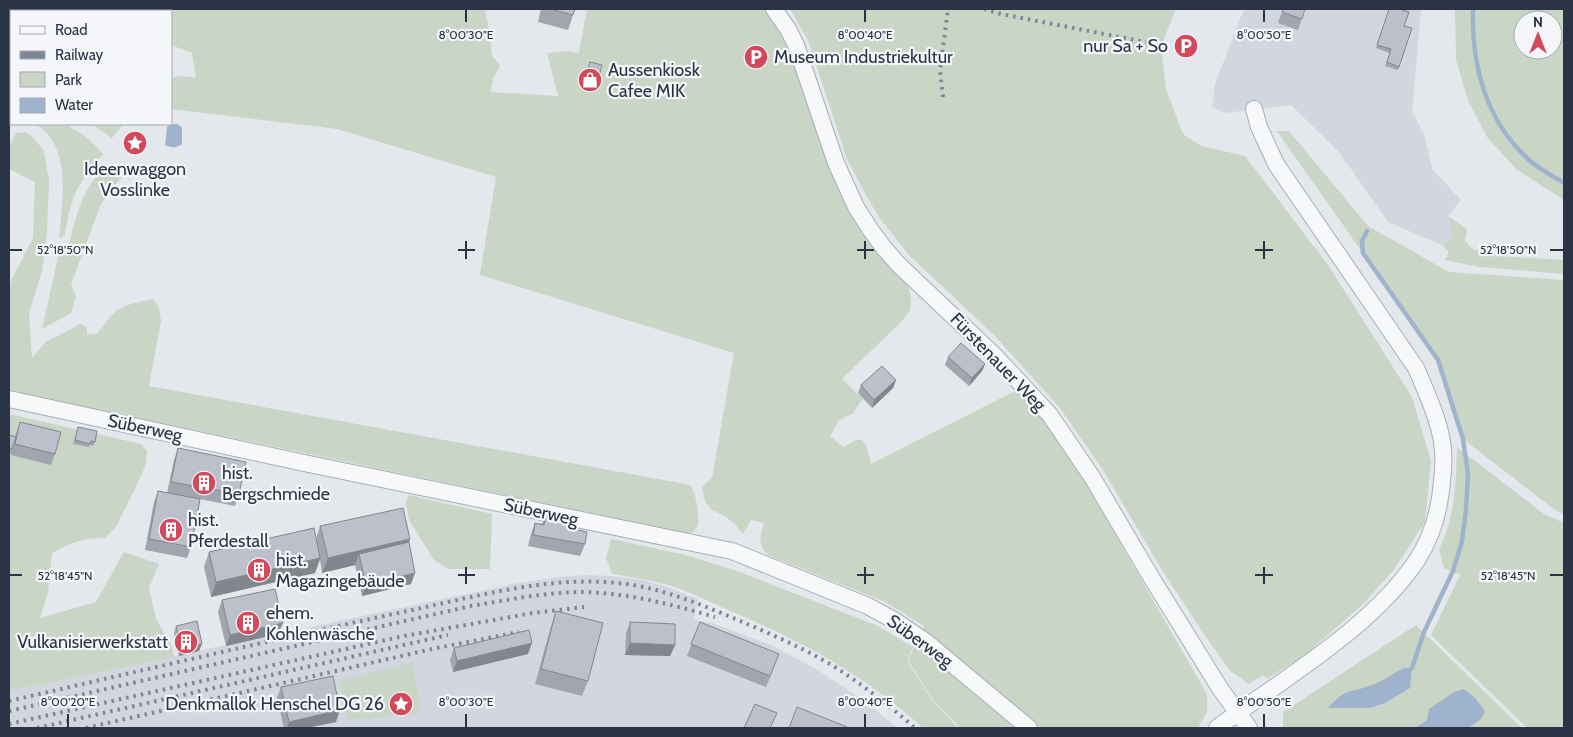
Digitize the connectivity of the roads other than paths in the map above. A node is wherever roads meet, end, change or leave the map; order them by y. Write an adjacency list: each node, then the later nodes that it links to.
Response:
1 (774, 9): 4 (street, Fürstenauer Weg)
2 (1254, 109): 4 (street)
3 (9, 399): 5 (street, Süberweg)
4 (1237, 713): 6 (street); 7 (street, Fürstenauer Weg)
5 (1029, 728)
6 (1217, 728)
7 (1249, 728)

